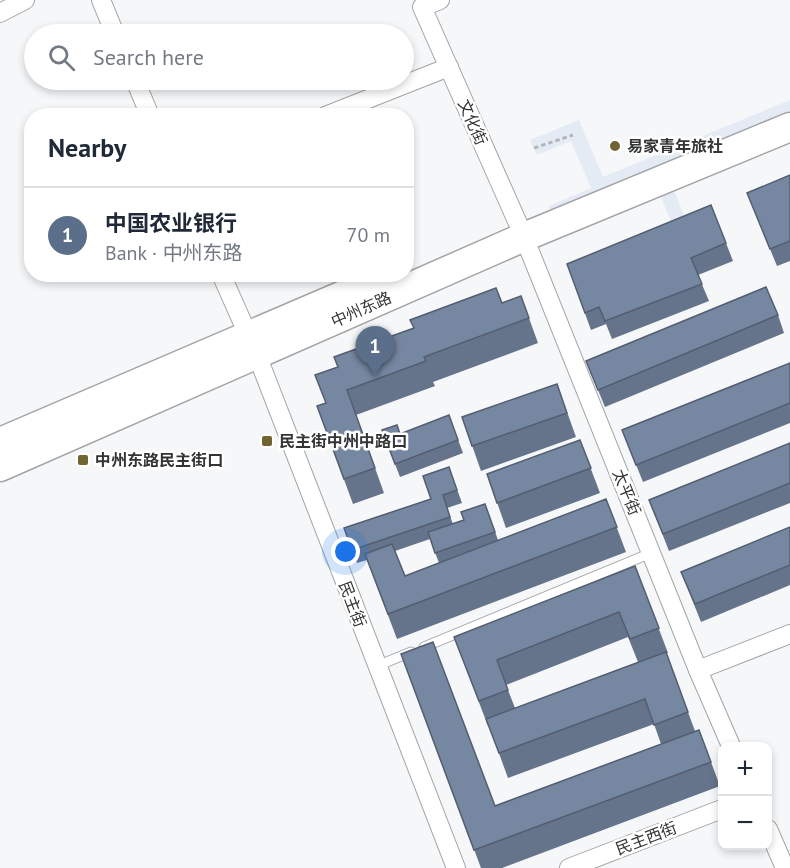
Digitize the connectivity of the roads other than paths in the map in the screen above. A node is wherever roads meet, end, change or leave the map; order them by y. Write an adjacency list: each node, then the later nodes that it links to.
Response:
1 (25, 0): 4 (street)
2 (100, 0): 5 (street)
3 (440, 0): 6 (street, 文化街)
4 (0, 13)
5 (111, 24)
6 (449, 67): 7 (street); 14 (street, 文化街)
7 (414, 81)
8 (139, 90): 10 (street)
9 (391, 90): 11 (street)
10 (147, 108)
11 (345, 108)
12 (790, 108): 14 (main road, 中州东路)
13 (790, 127): 14 (main road, 中州东路)
14 (521, 229): 15 (main road, 中州东路); 16 (main road, 中州东路); 23 (street, 太平街)
15 (414, 265)
16 (414, 275)
17 (225, 282): 20 (street, 民主街)
18 (376, 282): 20 (main road, 中州东路)
19 (399, 282): 20 (main road, 中州东路)
20 (253, 345): 21 (main road, 中州东路); 22 (main road, 中州东路); 25 (street, 民主街)
21 (0, 442)
22 (0, 467)
23 (651, 553): 25 (lane); 26 (street, 太平街)
24 (790, 633): 26 (street)
25 (377, 666): 30 (street, 民主街)
26 (698, 670): 27 (street, 太平街)
27 (730, 742)
28 (718, 811): 31 (street, 民主西街)
29 (772, 838): 32 (street)
30 (456, 868)
31 (569, 868)
32 (785, 868)

